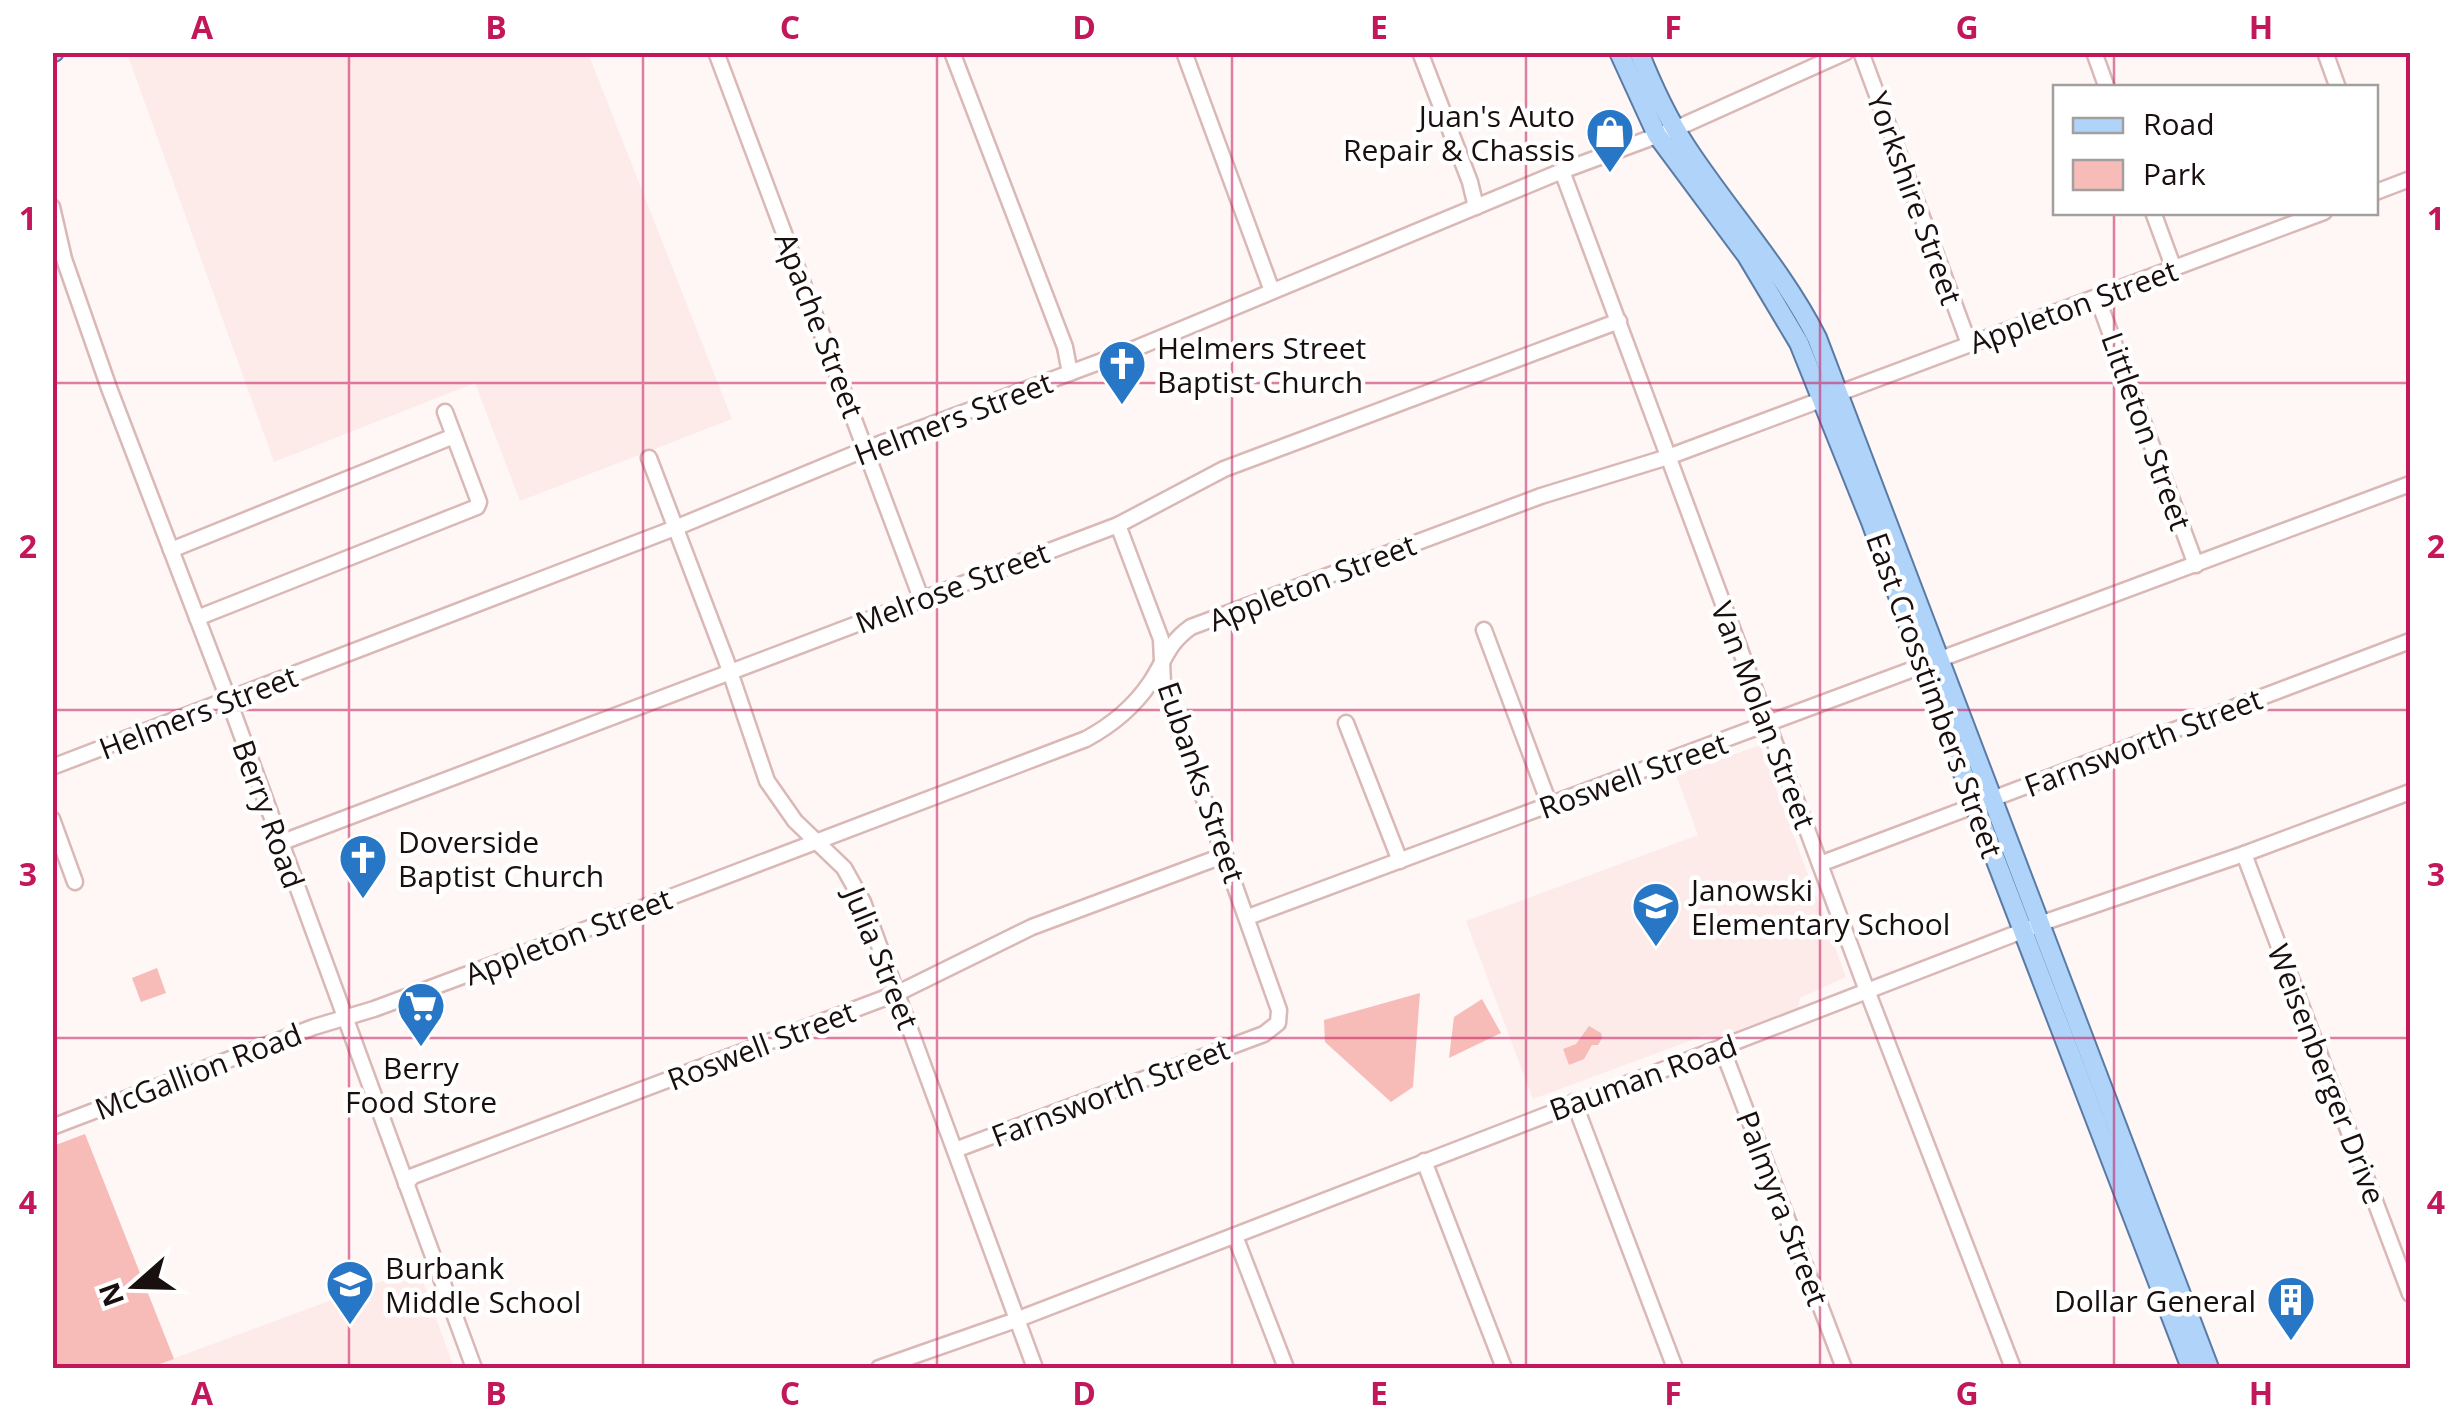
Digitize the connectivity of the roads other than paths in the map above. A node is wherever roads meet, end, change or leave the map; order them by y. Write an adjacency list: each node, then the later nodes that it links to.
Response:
1 (716, 52): 32 (street, Apache Street)
2 (952, 52): 28 (street)
3 (1184, 52): 24 (street)
4 (1420, 52): 18 (street)
5 (1619, 52): 13 (main road, East Crosstimbers Street)
6 (1639, 52): 13 (main road, East Crosstimbers Street)
7 (1846, 52): 13 (street, Helmers Street)
8 (1861, 52): 27 (street, Yorkshire Street)
9 (2094, 52): 11 (street)
10 (2325, 52): 12 (street)
11 (2106, 85)
12 (2337, 85)
13 (1666, 132): 14 (street, Helmers Street); 29 (main road, East Crosstimbers Street)
14 (1562, 171): 18 (street, Helmers Street); 26 (street, Van Molan Street)
15 (2410, 180): 16 (street)
16 (2378, 190)
17 (52, 207): 22 (street, Berry Road)
18 (1476, 207): 24 (street, Helmers Street)
19 (2154, 215): 23 (street)
20 (2316, 215): 23 (street, Appleton Street)
21 (52, 241): 22 (street, Berry Road)
22 (64, 259): 38 (street, Berry Road)
23 (2174, 269): 25 (street, Appleton Street)
24 (1272, 291): 28 (street, Helmers Street)
25 (2097, 297): 27 (street, Appleton Street); 39 (street, Littleton Street)
26 (1619, 321): 33 (street, Van Molan Street); 36 (street, Melrose Street)
27 (1970, 344): 29 (street, Appleton Street)
28 (1070, 373): 32 (street, Helmers Street)
29 (1830, 396): 33 (street, Appleton Street); 45 (main road, East Crosstimbers Street)
30 (445, 412): 31 (street)
31 (454, 436): 38 (street); 41 (street)
32 (866, 450): 37 (street, Helmers Street); 40 (street, Apache Street)
33 (1668, 457): 43 (street, Appleton Street); 50 (street, Van Molan Street)
34 (649, 458): 37 (street, Julia Street)
35 (2410, 484): 39 (street, Roswell Street)
36 (1118, 525): 40 (street, Melrose Street); 43 (street, Eubanks Street)
37 (675, 528): 46 (street, Julia Street); 48 (street, Helmers Street)
38 (171, 550): 41 (street, Berry Road)
39 (2196, 564): 45 (street, Roswell Street)
40 (920, 598): 46 (street, Melrose Street)
41 (197, 618): 48 (street, Berry Road)
42 (1484, 630): 54 (street)
43 (1167, 639): 47 (street, Appleton Street)
44 (2410, 641): 53 (street, Farnsworth Street)
45 (1931, 662): 50 (street, Roswell Street); 53 (main road, East Crosstimbers Street)
46 (730, 672): 57 (street, Julia Street); 58 (street, Melrose Street)
47 (1157, 682): 56 (street, Appleton Street); 60 (street, Eubanks Street)
48 (228, 701): 51 (street, Helmers Street); 58 (street, Berry Road)
49 (1346, 723): 61 (street)
50 (1768, 725): 54 (street, Roswell Street); 62 (street, Van Molan Street)
51 (52, 767)
52 (2410, 792): 59 (street, Bauman Road)
53 (1984, 803): 62 (street, Farnsworth Street); 66 (main road, East Crosstimbers Street)
54 (1550, 806): 61 (street, Roswell Street)
55 (52, 818): 64 (street)
56 (852, 828): 57 (street, Appleton Street); 63 (street)
57 (815, 842): 63 (street, Julia Street); 69 (street, Appleton Street)
58 (280, 843): 69 (street, Berry Road)
59 (2244, 854): 66 (street, Bauman Road); 78 (street, Weisenberger Drive)
60 (1225, 855): 65 (street, Eubanks Street); 68 (street, Roswell Street)
61 (1400, 861): 65 (street, Roswell Street)
62 (1820, 864): 67 (street, Van Molan Street)
63 (844, 868): 68 (street, Julia Street)
64 (76, 882)
65 (1248, 917): 70 (street, Eubanks Street)
66 (2031, 928): 67 (street, Bauman Road); 80 (main road, East Crosstimbers Street)
67 (1867, 992): 71 (street, Bauman Road); 88 (street, Van Molan Street)
68 (898, 994): 74 (street, Julia Street); 76 (street, Roswell Street)
69 (344, 1017): 73 (street, McGallion Road); 76 (street, Berry Road)
70 (1264, 1034): 74 (street, Farnsworth Street)
71 (1722, 1048): 72 (street, Bauman Road); 87 (street, Palmyra Street)
72 (1574, 1102): 75 (street, Bauman Road); 86 (street)
73 (52, 1127)
74 (955, 1150): 79 (street, Julia Street)
75 (1424, 1161): 77 (street, Bauman Road); 85 (street)
76 (406, 1184): 81 (street, Berry Road)
77 (1235, 1236): 79 (street, Bauman Road); 84 (street)
78 (2410, 1294)
79 (1016, 1320): 82 (street, Bauman Road); 83 (street, Julia Street)
80 (2182, 1320): 89 (main road, East Crosstimbers Street); 90 (main road, East Crosstimbers Street)
81 (474, 1368)
82 (878, 1368)
83 (1035, 1368)
84 (1286, 1368)
85 (1504, 1368)
86 (1675, 1368)
87 (1844, 1368)
88 (2013, 1368)
89 (2192, 1368)
90 (2210, 1368)

